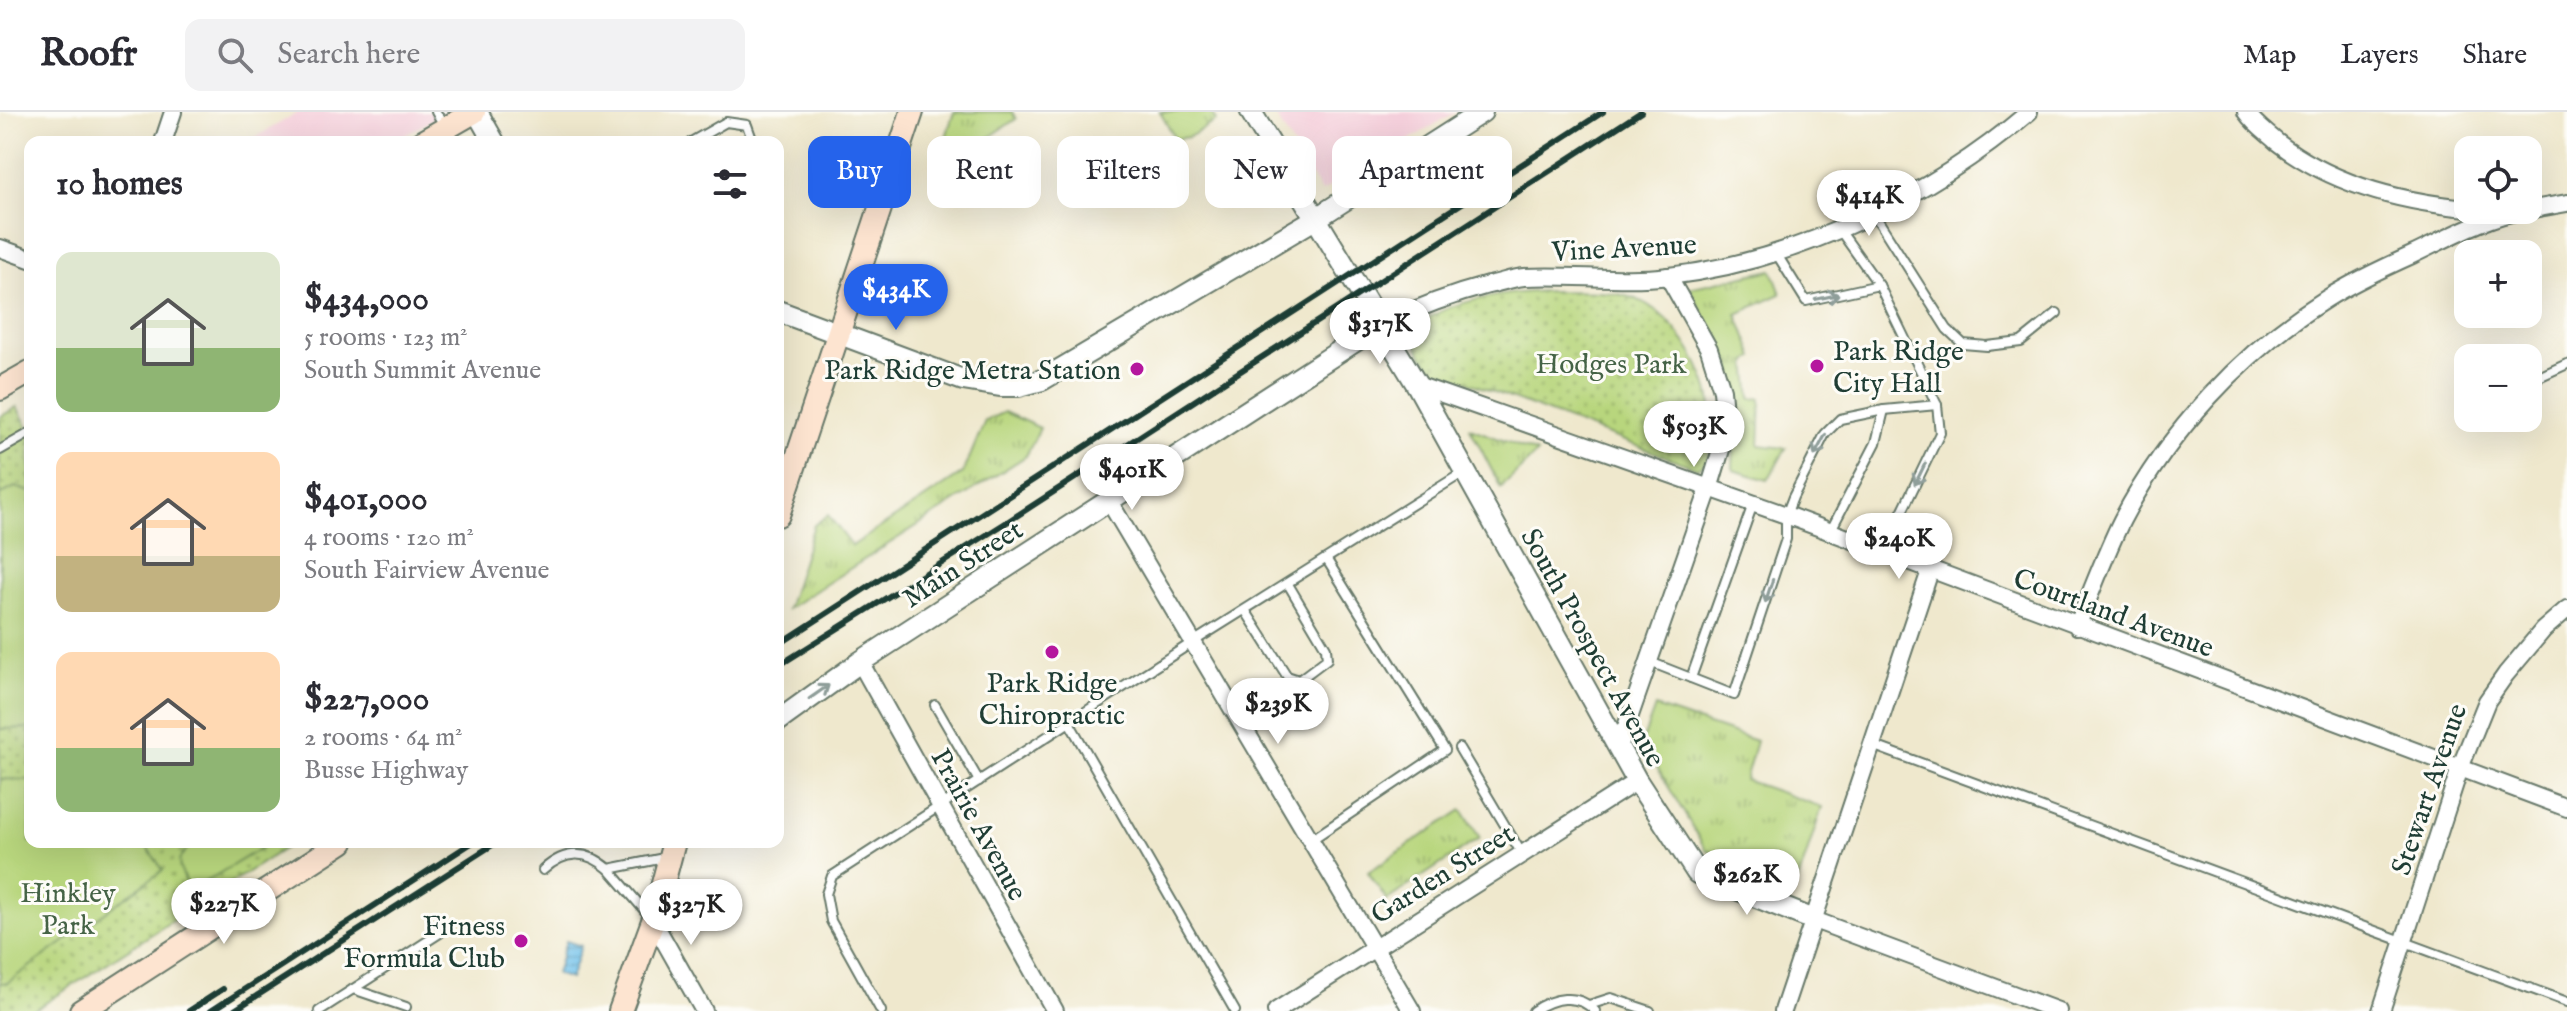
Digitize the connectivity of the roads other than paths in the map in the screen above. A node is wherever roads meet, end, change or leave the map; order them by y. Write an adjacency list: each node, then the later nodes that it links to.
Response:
1 (173, 112): 9 (street)
2 (475, 112): 8 (main road); 11 (street)
3 (912, 112): 29 (main road)
4 (1251, 112): 18 (street, South Prospect Avenue)
5 (1482, 112): 18 (street)
6 (2029, 112): 17 (street, Vine Avenue)
7 (2246, 112): 15 (street)
8 (441, 120): 10 (main road)
9 (165, 136)
10 (427, 136)
11 (490, 136)
12 (702, 136): 13 (lane)
13 (751, 136)
14 (2567, 203): 16 (street)
15 (2454, 207)
16 (2542, 207)
17 (1874, 214): 20 (street, Vine Avenue); 27 (lane)
18 (1315, 219): 28 (street, South Prospect Avenue); 29 (street)
19 (2479, 224): 52 (street)
20 (1839, 229): 22 (street, Vine Avenue); 25 (lane)
21 (0, 248): 23 (street)
22 (1776, 253): 24 (street, Vine Avenue); 25 (lane, one-way to 25)
23 (24, 257)
24 (1668, 276): 28 (street, Vine Avenue); 40 (street)
25 (1879, 285): 35 (lane)
26 (784, 313): 29 (street)
27 (2057, 313)
28 (1380, 325): 33 (street, South Prospect Avenue); 42 (street, Main Street)
29 (840, 334): 41 (main road)
30 (2567, 364): 31 (lane)
31 (2542, 376)
32 (24, 380): 34 (main road)
33 (1417, 385): 39 (street, South Prospect Avenue); 40 (street, Courtland Avenue)
34 (0, 389)
35 (1937, 405): 36 (lane); 46 (lane, one-way to 46)
36 (1884, 410): 44 (lane, one-way to 44); 45 (lane)
37 (24, 436): 38 (lane)
38 (0, 450)
39 (1464, 472): 47 (lane); 61 (street, South Prospect Avenue)
40 (1709, 489): 43 (street, Courtland Avenue); 55 (street)
41 (784, 497)
42 (1109, 501): 53 (street); 54 (street, Main Street)
43 (1753, 504): 44 (street, Courtland Avenue); 56 (lane)
44 (1786, 515): 45 (street, Courtland Avenue); 56 (lane, one-way to 56)
45 (1830, 533): 46 (street, Courtland Avenue)
46 (1883, 553): 48 (street, Courtland Avenue)
47 (1327, 560): 49 (lane); 68 (lane)
48 (1930, 571): 52 (street, Courtland Avenue); 60 (street)
49 (1288, 584): 51 (lane); 51 (lane)
50 (2567, 609): 63 (street, Stewart Avenue)
51 (1245, 610): 53 (lane)
52 (2077, 626): 63 (street, Courtland Avenue)
53 (1193, 642): 59 (lane); 68 (street)
54 (860, 662): 58 (street, Main Street, one-way to 54); 66 (street, Prairie Avenue)
55 (1650, 662): 56 (lane); 61 (street)
56 (1691, 678)
57 (935, 705): 64 (lane)
58 (784, 717)
59 (1069, 722): 64 (lane); 89 (lane)
60 (1872, 745): 74 (street); 77 (lane)
61 (1619, 747): 65 (street, South Prospect Avenue)
62 (1459, 748): 71 (lane)
63 (2460, 768): 67 (street, Courtland Avenue); 77 (street, Stewart Avenue)
64 (979, 781): 66 (lane)
65 (1637, 781): 71 (street, Garden Street); 74 (street, South Prospect Avenue)
66 (940, 807): 87 (lane); 88 (street, Prairie Avenue)
67 (2567, 808)
68 (1311, 840): 78 (street)
69 (333, 848): 83 (main road)
70 (672, 850): 72 (lane); 75 (main road)
71 (1522, 854): 78 (street, Garden Street)
72 (609, 869): 73 (lane); 75 (lane)
73 (543, 870)
74 (1814, 920): 94 (street); 95 (street, South Prospect Avenue)
75 (653, 921): 85 (main road); 86 (street)
76 (440, 933): 79 (lane)
77 (2404, 942): 80 (lane); 96 (street, Stewart Avenue)
78 (1374, 946): 90 (street, Garden Street); 91 (street)
79 (353, 989): 81 (lane); 84 (lane)
80 (2567, 1002)
81 (406, 1007)
82 (1592, 1008): 92 (lane); 93 (lane)
83 (81, 1011)
84 (319, 1011)
85 (620, 1011)
86 (704, 1011)
87 (881, 1011)
88 (1055, 1011)
89 (1235, 1011)
90 (1276, 1011)
91 (1412, 1011)
92 (1533, 1011)
93 (1650, 1011)
94 (1783, 1011)
95 (2058, 1011)
96 (2381, 1011)

